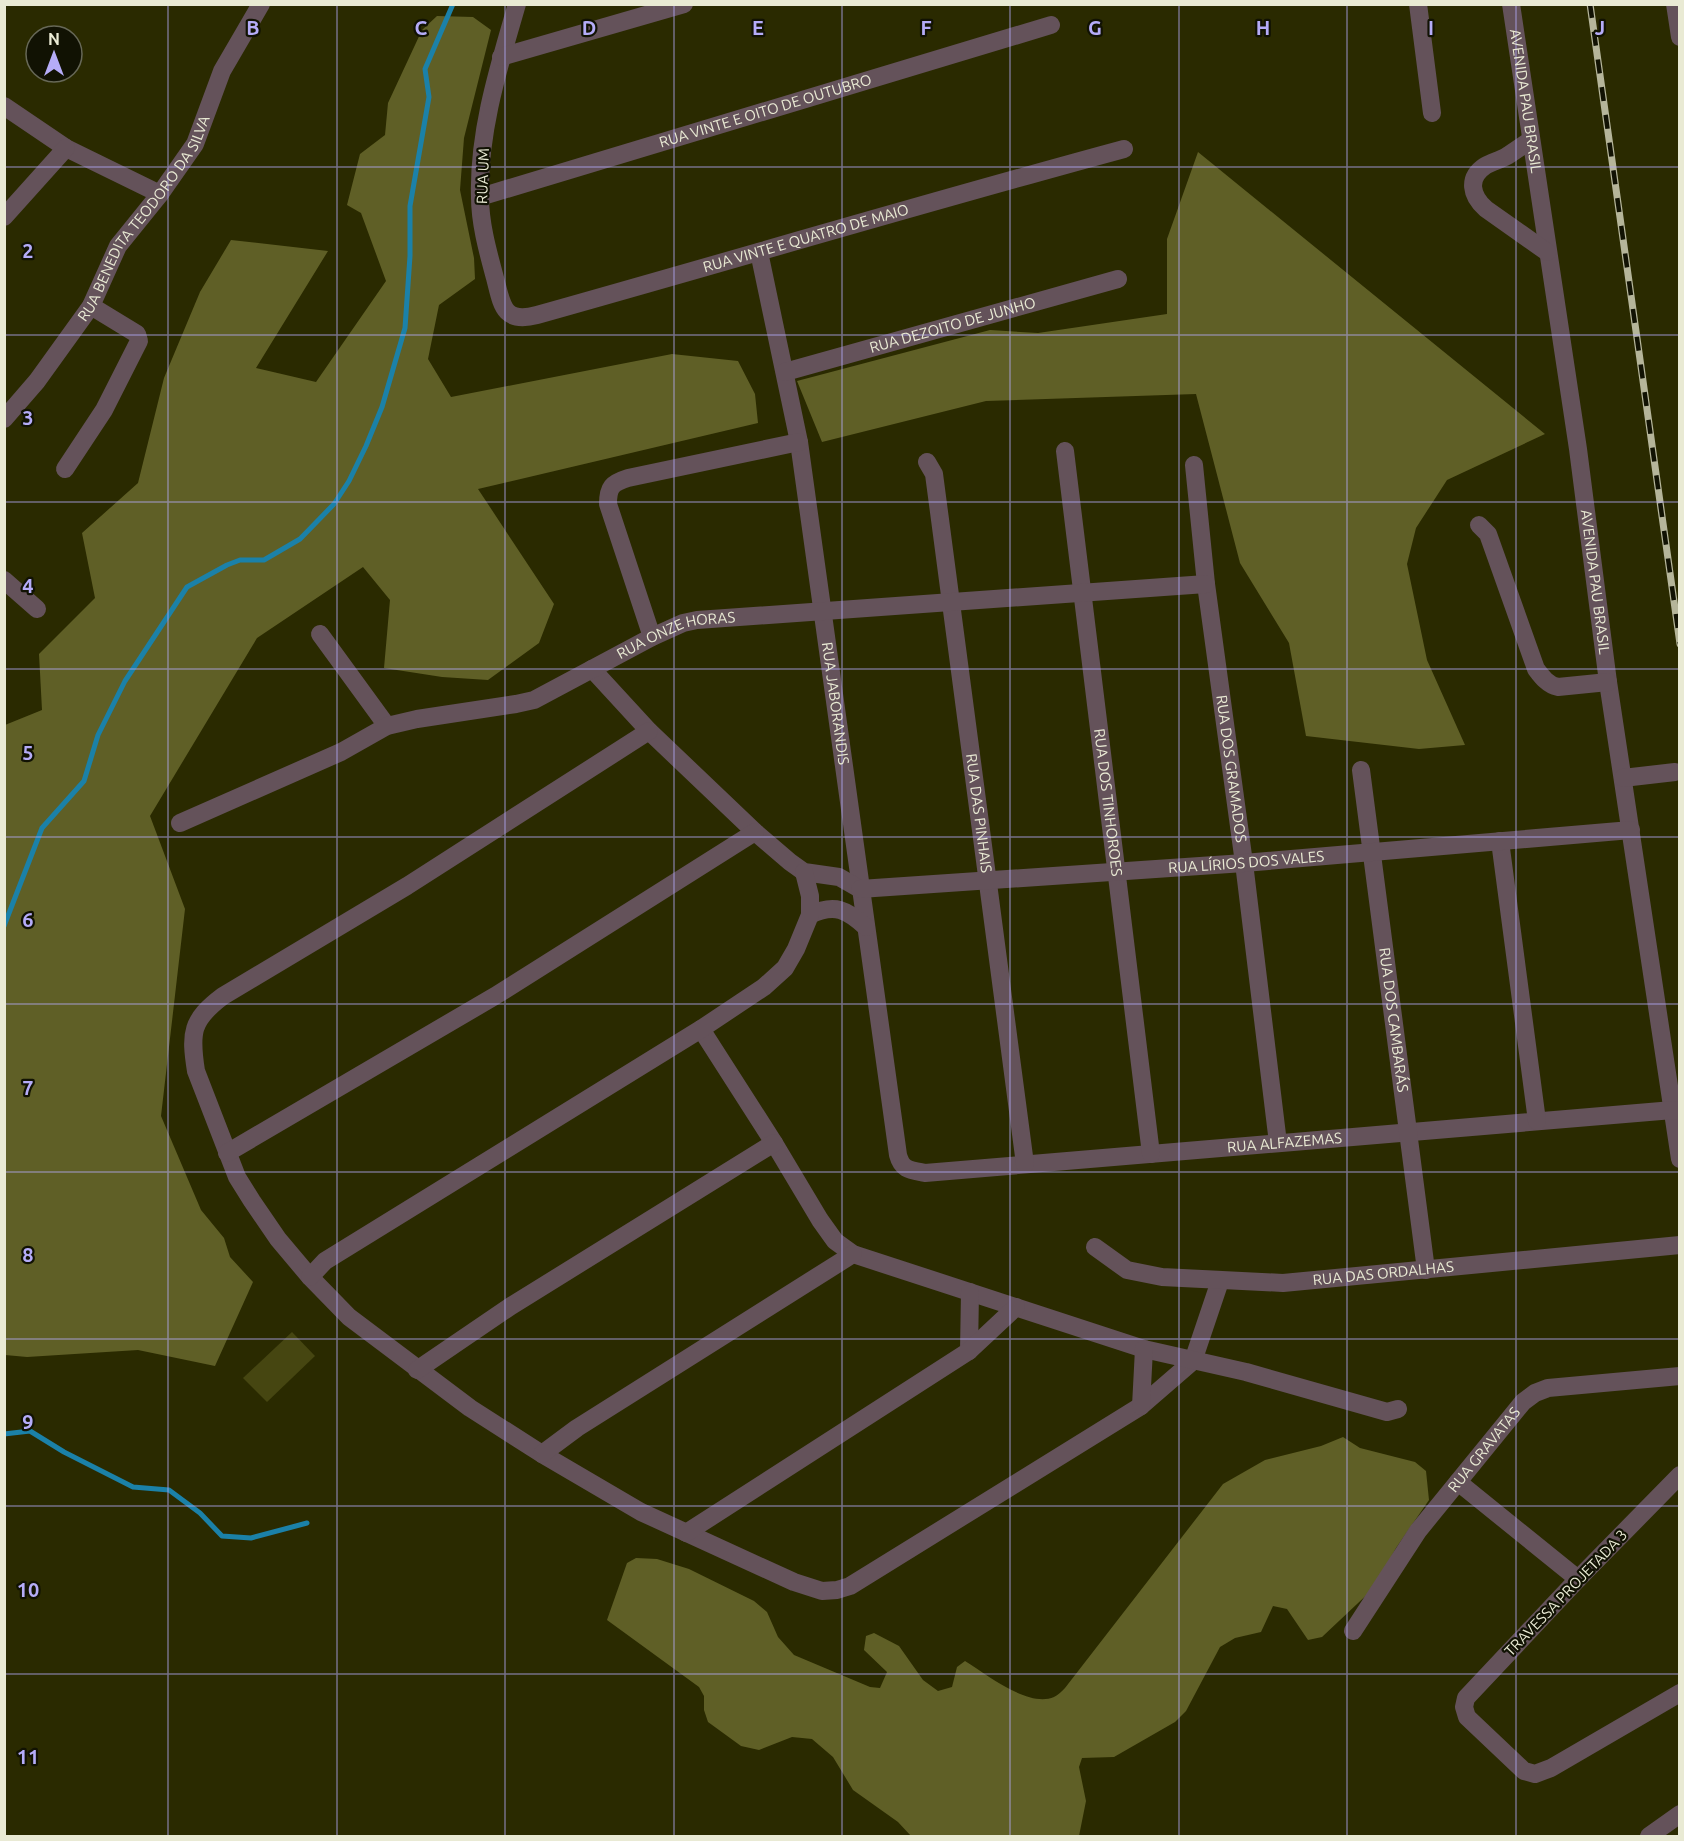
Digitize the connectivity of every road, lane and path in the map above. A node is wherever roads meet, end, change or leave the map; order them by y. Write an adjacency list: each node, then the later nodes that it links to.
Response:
1 (261, 4): 15 (street, RUA BENEDITA TEODORO DA SILVA)
2 (517, 4): 9 (street, RUA UM)
3 (684, 4): 9 (street)
4 (1418, 4): 11 (street)
5 (1511, 4): 12 (street, AVENIDA PAU BRASIL)
6 (1676, 4): 8 (street)
7 (1051, 25): 16 (street, RUA VINTE E OITO DE OUTUBRO)
8 (1680, 38)
9 (501, 57): 16 (street, RUA UM)
10 (4, 106): 13 (street)
11 (1432, 113)
12 (1531, 140): 19 (street, AVENIDA PAU BRASIL); 19 (street)
13 (66, 147): 15 (street); 17 (street)
14 (1124, 149): 18 (street, RUA VINTE E QUATRO DE MAIO)
15 (160, 194): 22 (street, RUA BENEDITA TEODORO DA SILVA)
16 (480, 197): 21 (street, RUA UM)
17 (4, 217)
18 (759, 252): 21 (street, RUA VINTE E QUATRO DE MAIO); 23 (street, RUA JABORANDIS)
19 (1547, 252): 40 (street, AVENIDA PAU BRASIL)
20 (1118, 279): 23 (street, RUA DEZOITO DE JUNHO)
21 (500, 295)
22 (92, 306): 24 (street, RUA BENEDITA TEODORO DA SILVA); 29 (street)
23 (785, 372): 25 (street, RUA JABORANDIS)
24 (4, 419)
25 (799, 442): 36 (street, RUA JABORANDIS); 38 (street)
26 (1065, 451): 33 (street, RUA DOS TINHOROES)
27 (927, 462): 34 (street, RUA DAS PINHAIS)
28 (1194, 465): 32 (street, RUA DOS GRAMADOS)
29 (65, 469)
30 (1479, 525): 40 (street)
31 (4, 580): 35 (street)
32 (1206, 584): 33 (street, RUA ONZE HORAS); 51 (street, RUA DOS GRAMADOS)
33 (1083, 592): 34 (street, RUA ONZE HORAS); 52 (street, RUA DOS TINHOROES)
34 (951, 602): 36 (street, RUA ONZE HORAS); 54 (street, RUA DAS PINHAIS)
35 (37, 609)
36 (824, 611): 38 (street, RUA ONZE HORAS); 55 (street, RUA JABORANDIS)
37 (320, 634): 41 (street)
38 (652, 637): 39 (street, RUA ONZE HORAS)
39 (592, 669): 41 (street, RUA ONZE HORAS); 42 (street)
40 (1608, 682): 45 (street, AVENIDA PAU BRASIL)
41 (387, 726): 46 (street, RUA ONZE HORAS)
42 (649, 731): 48 (street); 64 (street)
43 (1361, 770): 50 (street, RUA DOS CAMBARÁS)
44 (1675, 772): 45 (street)
45 (1623, 778): 47 (street, AVENIDA PAU BRASIL)
46 (180, 823)
47 (1631, 830): 49 (street, RUA LÍRIOS DOS VALES); 59 (street, AVENIDA PAU BRASIL)
48 (755, 832): 53 (street); 64 (street)
49 (1500, 841): 50 (street, RUA LÍRIOS DOS VALES); 60 (street)
50 (1372, 852): 51 (street, RUA LÍRIOS DOS VALES); 61 (street, RUA DOS CAMBARÁS)
51 (1244, 862): 52 (street, RUA LÍRIOS DOS VALES); 63 (street, RUA DOS GRAMADOS)
52 (1117, 871): 54 (street, RUA LÍRIOS DOS VALES); 65 (street, RUA DOS TINHOROES)
53 (804, 872): 55 (street); 56 (street)
54 (988, 880): 55 (street, RUA LÍRIOS DOS VALES); 68 (street, RUA DAS PINHAIS)
55 (860, 889): 57 (street, RUA JABORANDIS)
56 (810, 915): 57 (street); 58 (street)
57 (866, 927): 66 (street, RUA JABORANDIS)
58 (701, 1029): 62 (street); 73 (street)
59 (1676, 1110): 60 (street, RUA ALFAZEMAS); 67 (street, AVENIDA PAU BRASIL)
60 (1537, 1121): 61 (street, RUA ALFAZEMAS)
61 (1408, 1131): 63 (street, RUA ALFAZEMAS); 72 (street, RUA DOS CAMBARÁS)
62 (774, 1143): 71 (street); 80 (street)
63 (1278, 1143): 65 (street, RUA ALFAZEMAS)
64 (227, 1153): 73 (street)
65 (1151, 1154): 68 (street, RUA ALFAZEMAS)
66 (898, 1155): 68 (street, RUA ALFAZEMAS)
67 (1680, 1159)
68 (1025, 1164)
69 (1680, 1245): 72 (street, RUA DAS ORDALHAS)
70 (1095, 1247): 74 (street, RUA DAS ORDALHAS)
71 (853, 1254): 75 (street); 84 (street)
72 (1426, 1270): 74 (street, RUA DAS ORDALHAS)
73 (310, 1277): 80 (street)
74 (1220, 1281): 79 (street)
75 (970, 1292): 76 (street); 78 (street)
76 (1016, 1307): 77 (street); 78 (street)
77 (1144, 1349): 79 (street); 82 (street)
78 (969, 1351): 87 (street)
79 (1193, 1361): 82 (street); 83 (street)
80 (417, 1370): 84 (street)
81 (1680, 1376): 86 (street, RUA GRAVATAS)
82 (1141, 1406): 87 (street)
83 (1398, 1409)
84 (543, 1454): 87 (street)
85 (1680, 1475): 88 (street, TRAVESSA PROJETADA 3)
86 (1458, 1482): 88 (street); 89 (street, RUA GRAVATAS)
87 (686, 1533)
88 (1578, 1579): 90 (street, TRAVESSA PROJETADA 3)
89 (1353, 1631)
90 (1680, 1693)
91 (1680, 1814): 92 (street)
92 (1649, 1836)

